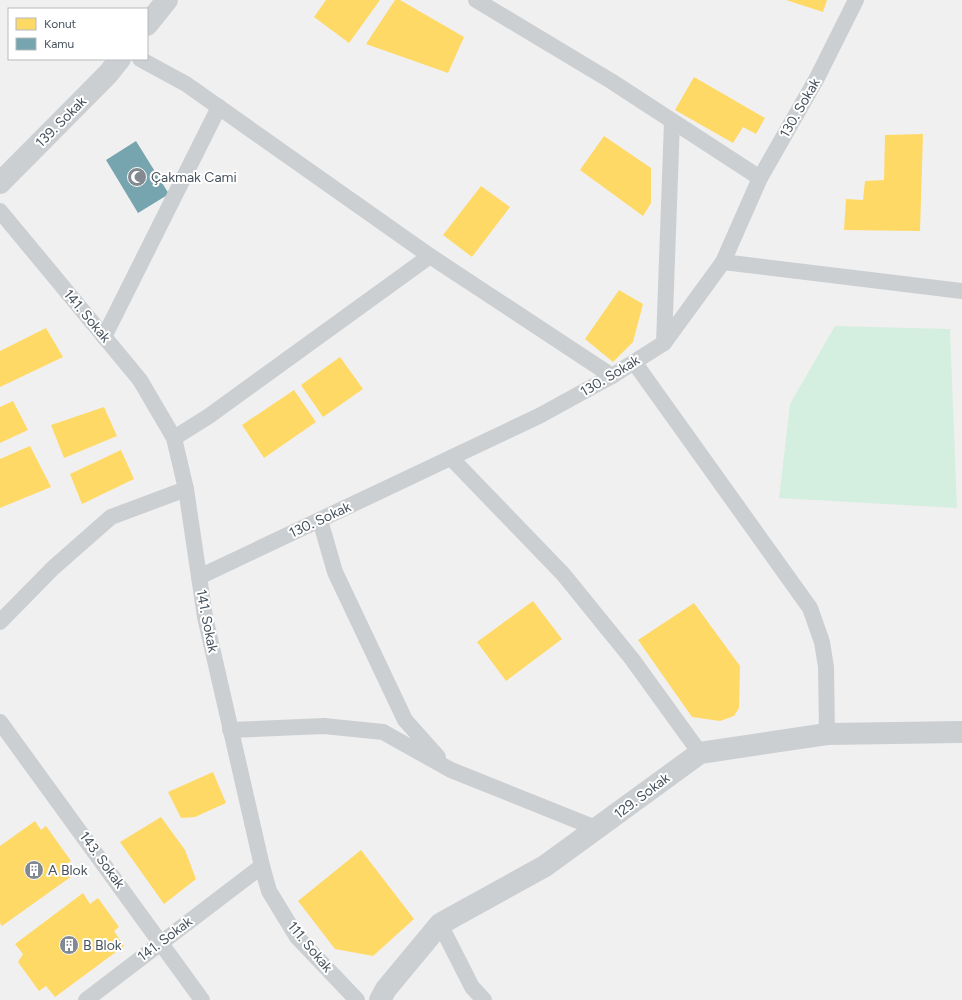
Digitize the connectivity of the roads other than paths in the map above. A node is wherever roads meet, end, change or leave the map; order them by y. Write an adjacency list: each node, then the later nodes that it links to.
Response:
1 (167, 0): 4 (street)
2 (476, 0): 8 (street)
3 (856, 0): 9 (street, 130. Sokak)
4 (148, 24)
5 (119, 60): 10 (street, 139. Sokak)
6 (142, 60): 7 (street)
7 (219, 107): 12 (street); 15 (street)
8 (672, 121): 9 (street); 16 (street)
9 (760, 178): 13 (street, 130. Sokak)
10 (0, 183)
11 (0, 211): 15 (street, 141. Sokak)
12 (430, 256): 18 (street); 19 (street)
13 (723, 262): 14 (street); 16 (street, 130. Sokak)
14 (962, 291)
15 (104, 337): 19 (street, 141. Sokak)
16 (664, 343): 17 (street, 130. Sokak)
17 (634, 362): 18 (street, 130. Sokak); 28 (street)
18 (612, 376): 20 (street, 130. Sokak)
19 (174, 438): 21 (street, 141. Sokak)
20 (451, 458): 22 (street, 130. Sokak); 29 (street)
21 (186, 489): 23 (street, 141. Sokak); 24 (street)
22 (320, 520): 23 (street, 130. Sokak); 30 (street)
23 (199, 577): 26 (street, 141. Sokak)
24 (0, 622)
25 (0, 722): 34 (street, 143. Sokak)
26 (230, 730): 30 (street); 32 (street, 141. Sokak)
27 (962, 732): 28 (street, 129. Sokak)
28 (827, 734): 29 (street, 129. Sokak)
29 (700, 753): 31 (street, 129. Sokak)
30 (451, 770): 31 (street)
31 (598, 829): 33 (street, 129. Sokak)
32 (262, 866): 34 (street, 141. Sokak); 37 (street, 111. Sokak)
33 (440, 924): 38 (street, 129. Sokak); 39 (street)
34 (161, 942): 35 (street, 141. Sokak); 36 (street, 143. Sokak)
35 (86, 1000)
36 (202, 1000)
37 (357, 1000)
38 (380, 1000)
39 (484, 1000)

